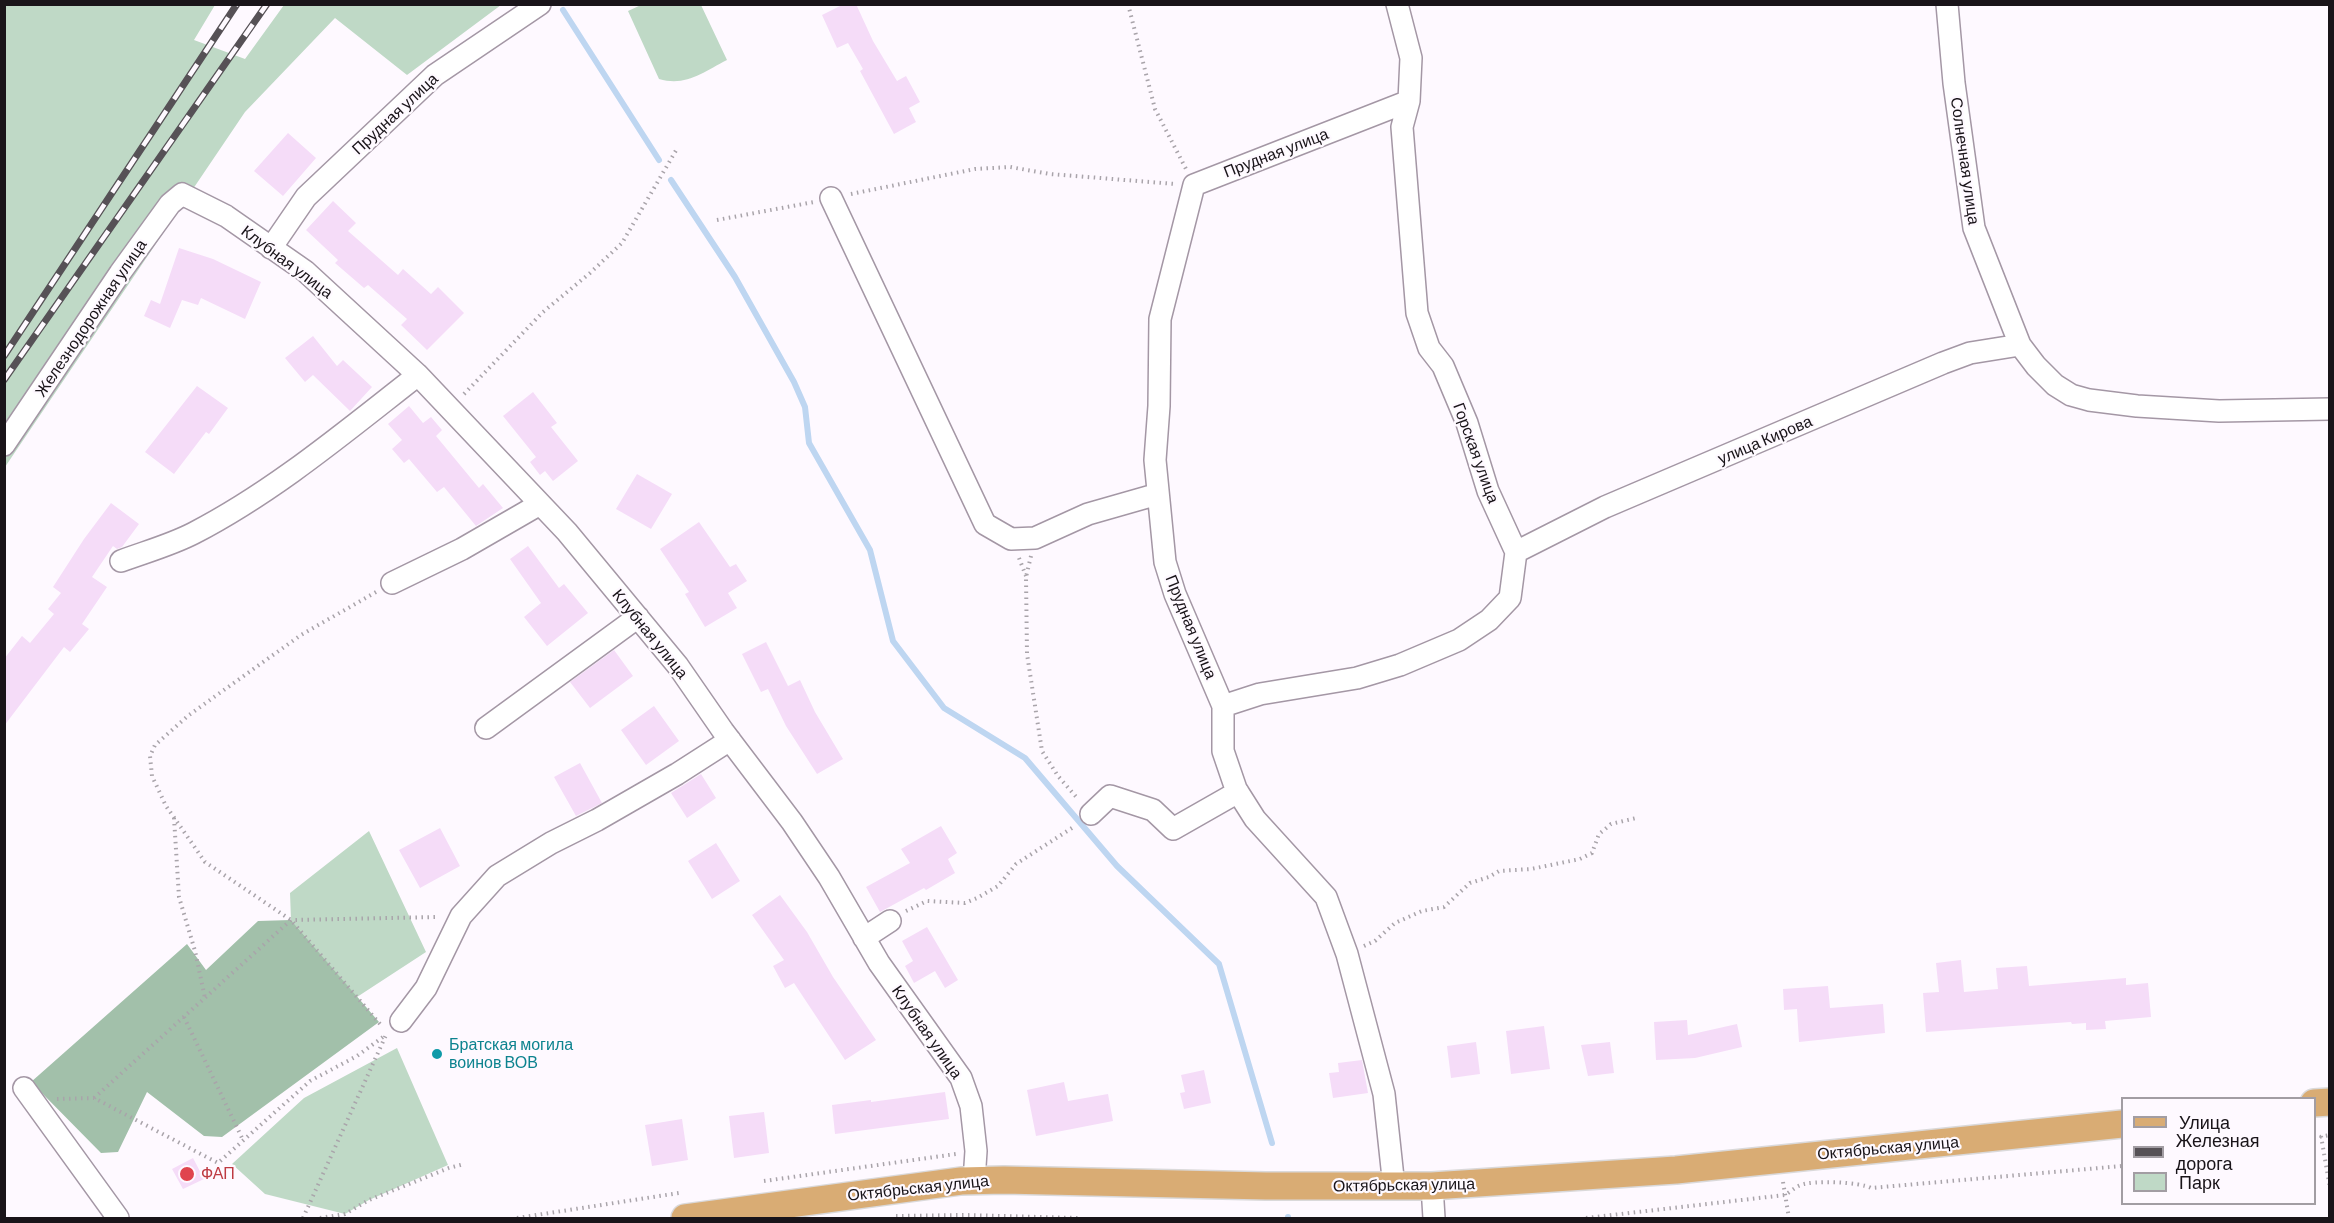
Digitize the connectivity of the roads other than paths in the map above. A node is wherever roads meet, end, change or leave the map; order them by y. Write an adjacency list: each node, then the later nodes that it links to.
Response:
1 (540, 4): 7 (street, Прудная улица)
2 (1397, 4): 4 (street, Горская улица)
3 (1947, 4): 8 (street, Солнечная улица)
4 (1409, 101): 12 (street, Прудная улица); 14 (street, Горская улица)
5 (182, 194): 7 (street, Клубная улица); 11 (street, Железнодорожная улица)
6 (831, 198): 12 (street)
7 (272, 248): 9 (street, Клубная улица)
8 (2020, 345): 10 (street, Солнечная улица); 14 (street, улица Кирова)
9 (418, 375): 13 (street, Клубная улица); 15 (street)
10 (2330, 410)
11 (4, 445)
12 (1158, 494): 18 (street, Прудная улица)
13 (540, 504): 16 (street); 17 (street, Клубная улица)
14 (1515, 552): 18 (street, Горская улица)
15 (121, 561)
16 (392, 583)
17 (638, 617): 19 (street); 20 (street, Клубная улица)
18 (1223, 706): 21 (street, Прудная улица)
19 (486, 728)
20 (730, 740): 24 (street, Клубная улица); 25 (street)
21 (1238, 792): 22 (street); 30 (street, Прудная улица)
22 (1091, 814)
23 (898, 916): 24 (street)
24 (864, 938): 28 (street, Клубная улица)
25 (394, 1027)
26 (24, 1088): 32 (street)
27 (2121, 1124): 29 (main road, Октябрьская улица)
28 (974, 1181): 30 (main road, Октябрьская улица); 31 (main road, Октябрьская улица)
29 (1432, 1186): 30 (main road, Октябрьская улица); 34 (street)
30 (1394, 1187)
31 (800, 1210): 33 (main road, Октябрьская улица)
32 (118, 1218)
33 (685, 1218)
34 (1434, 1218)

